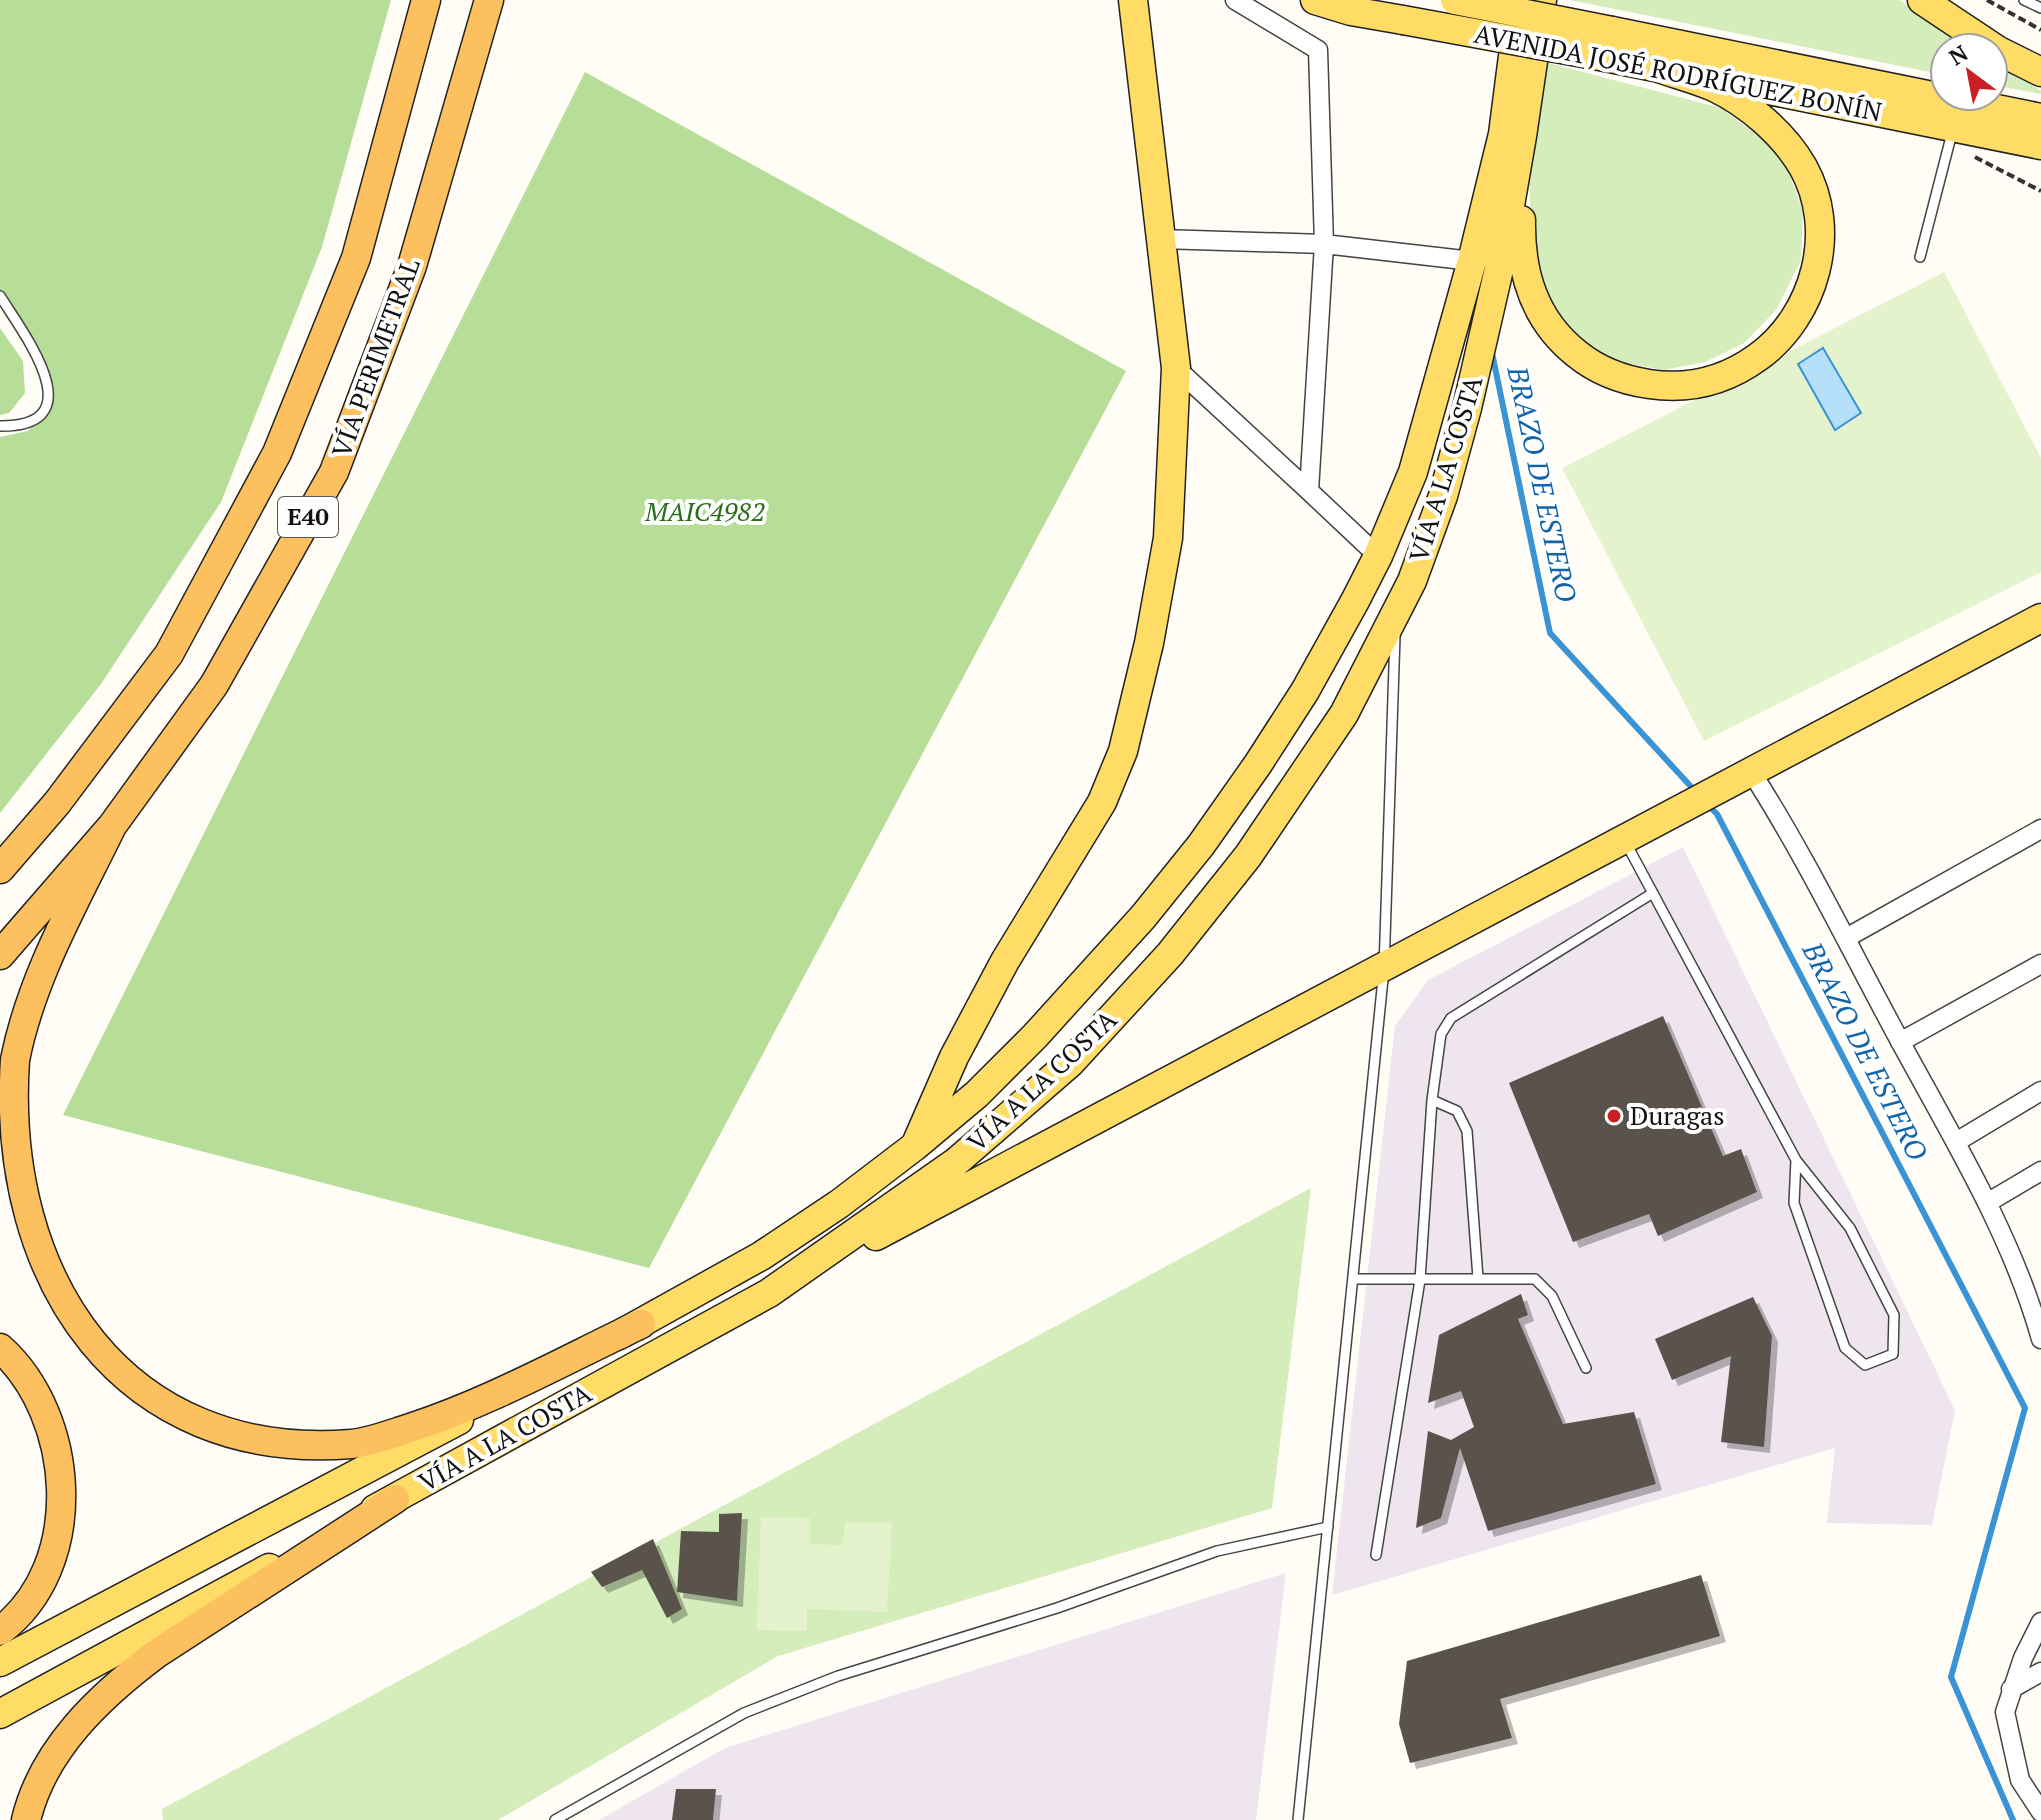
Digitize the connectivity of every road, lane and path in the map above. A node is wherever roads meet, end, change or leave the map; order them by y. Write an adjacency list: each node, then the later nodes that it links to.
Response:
1 (426, 0): 36 (highway, VÍA PERIMETRAL / E40)
2 (489, 0): 33 (highway, VÍA PERIMETRAL / E40)
3 (1133, 0): 21 (main road)
4 (1235, 0): 22 (street)
5 (1315, 0): 14 (main road, AVENIDA JOSÉ RODRÍGUEZ BONÍN, bridge)
6 (1455, 0): 14 (main road, AVENIDA JOSÉ RODRÍGUEZ BONÍN, bridge)
7 (1520, 0): 24 (main road, VÍA A LA COSTA)
8 (1542, 0): 19 (main road, VÍA A LA COSTA)
9 (1922, 0): 16 (main road)
10 (1987, 0): 13 (path)
11 (2024, 0): 12 (lane)
12 (2041, 8)
13 (2041, 30)
14 (1608, 44): 15 (main road, AVENIDA JOSÉ RODRÍGUEZ BONÍN); 17 (main road, AVENIDA JOSÉ RODRÍGUEZ BONÍN)
15 (1656, 67): 18 (main road, AVENIDA JOSÉ RODRÍGUEZ BONÍN); 19 (main road)
16 (2041, 72)
17 (2041, 118)
18 (1954, 128): 20 (main road, AVENIDA JOSÉ RODRÍGUEZ BONÍN); 23 (lane)
19 (1522, 136): 30 (main road, VÍA A LA COSTA)
20 (2041, 145)
21 (1161, 239): 22 (street); 26 (main road)
22 (1324, 244): 24 (street); 28 (street)
23 (1920, 257)
24 (1472, 261): 29 (main road, VÍA A LA COSTA)
25 (0, 296): 27 (lane)
26 (1176, 368): 28 (street); 46 (main road)
27 (0, 426)
28 (1309, 491): 29 (street)
29 (1378, 556): 46 (main road, VÍA A LA COSTA)
30 (1395, 613): 41 (lane); 53 (main road, VÍA A LA COSTA)
31 (2041, 618): 32 (main road)
32 (1752, 773): 35 (main road); 38 (street)
33 (112, 826): 39 (highway, VÍA PERIMETRAL / E40); 55 (highway)
34 (2041, 829): 38 (street)
35 (1624, 840): 37 (lane); 41 (main road)
36 (0, 869)
37 (1653, 893): 44 (lane); 47 (lane)
38 (1846, 938): 42 (street)
39 (0, 955)
40 (2041, 964): 42 (street)
41 (1384, 969): 51 (lane); 53 (main road)
42 (1900, 1042): 45 (street)
43 (2041, 1091): 45 (street)
44 (1432, 1100): 50 (lane); 52 (lane)
45 (1956, 1142): 49 (street)
46 (915, 1146): 55 (main road, VÍA A LA COSTA)
47 (1796, 1160): 47 (lane)
48 (2041, 1171): 49 (street)
49 (1987, 1203): 54 (street)
50 (1478, 1278): 52 (lane); 58 (lane)
51 (1353, 1279): 52 (lane); 60 (lane)
52 (1420, 1280): 61 (lane)
53 (769, 1293): 59 (main road, VÍA A LA COSTA)
54 (2036, 1306): 56 (street)
55 (641, 1324): 64 (main road, VÍA A LA COSTA)
56 (2041, 1339)
57 (0, 1348): 63 (highway)
58 (1586, 1368)
59 (395, 1499): 67 (main road, VÍA A LA COSTA); 69 (highway)
60 (1328, 1527): 70 (lane); 71 (lane)
61 (1376, 1555)
62 (2041, 1622): 66 (street)
63 (0, 1631)
64 (0, 1662)
65 (2041, 1672): 66 (street)
66 (2011, 1689): 68 (street)
67 (0, 1714)
68 (2041, 1812)
69 (26, 1820)
70 (555, 1820)
71 (1298, 1820)

